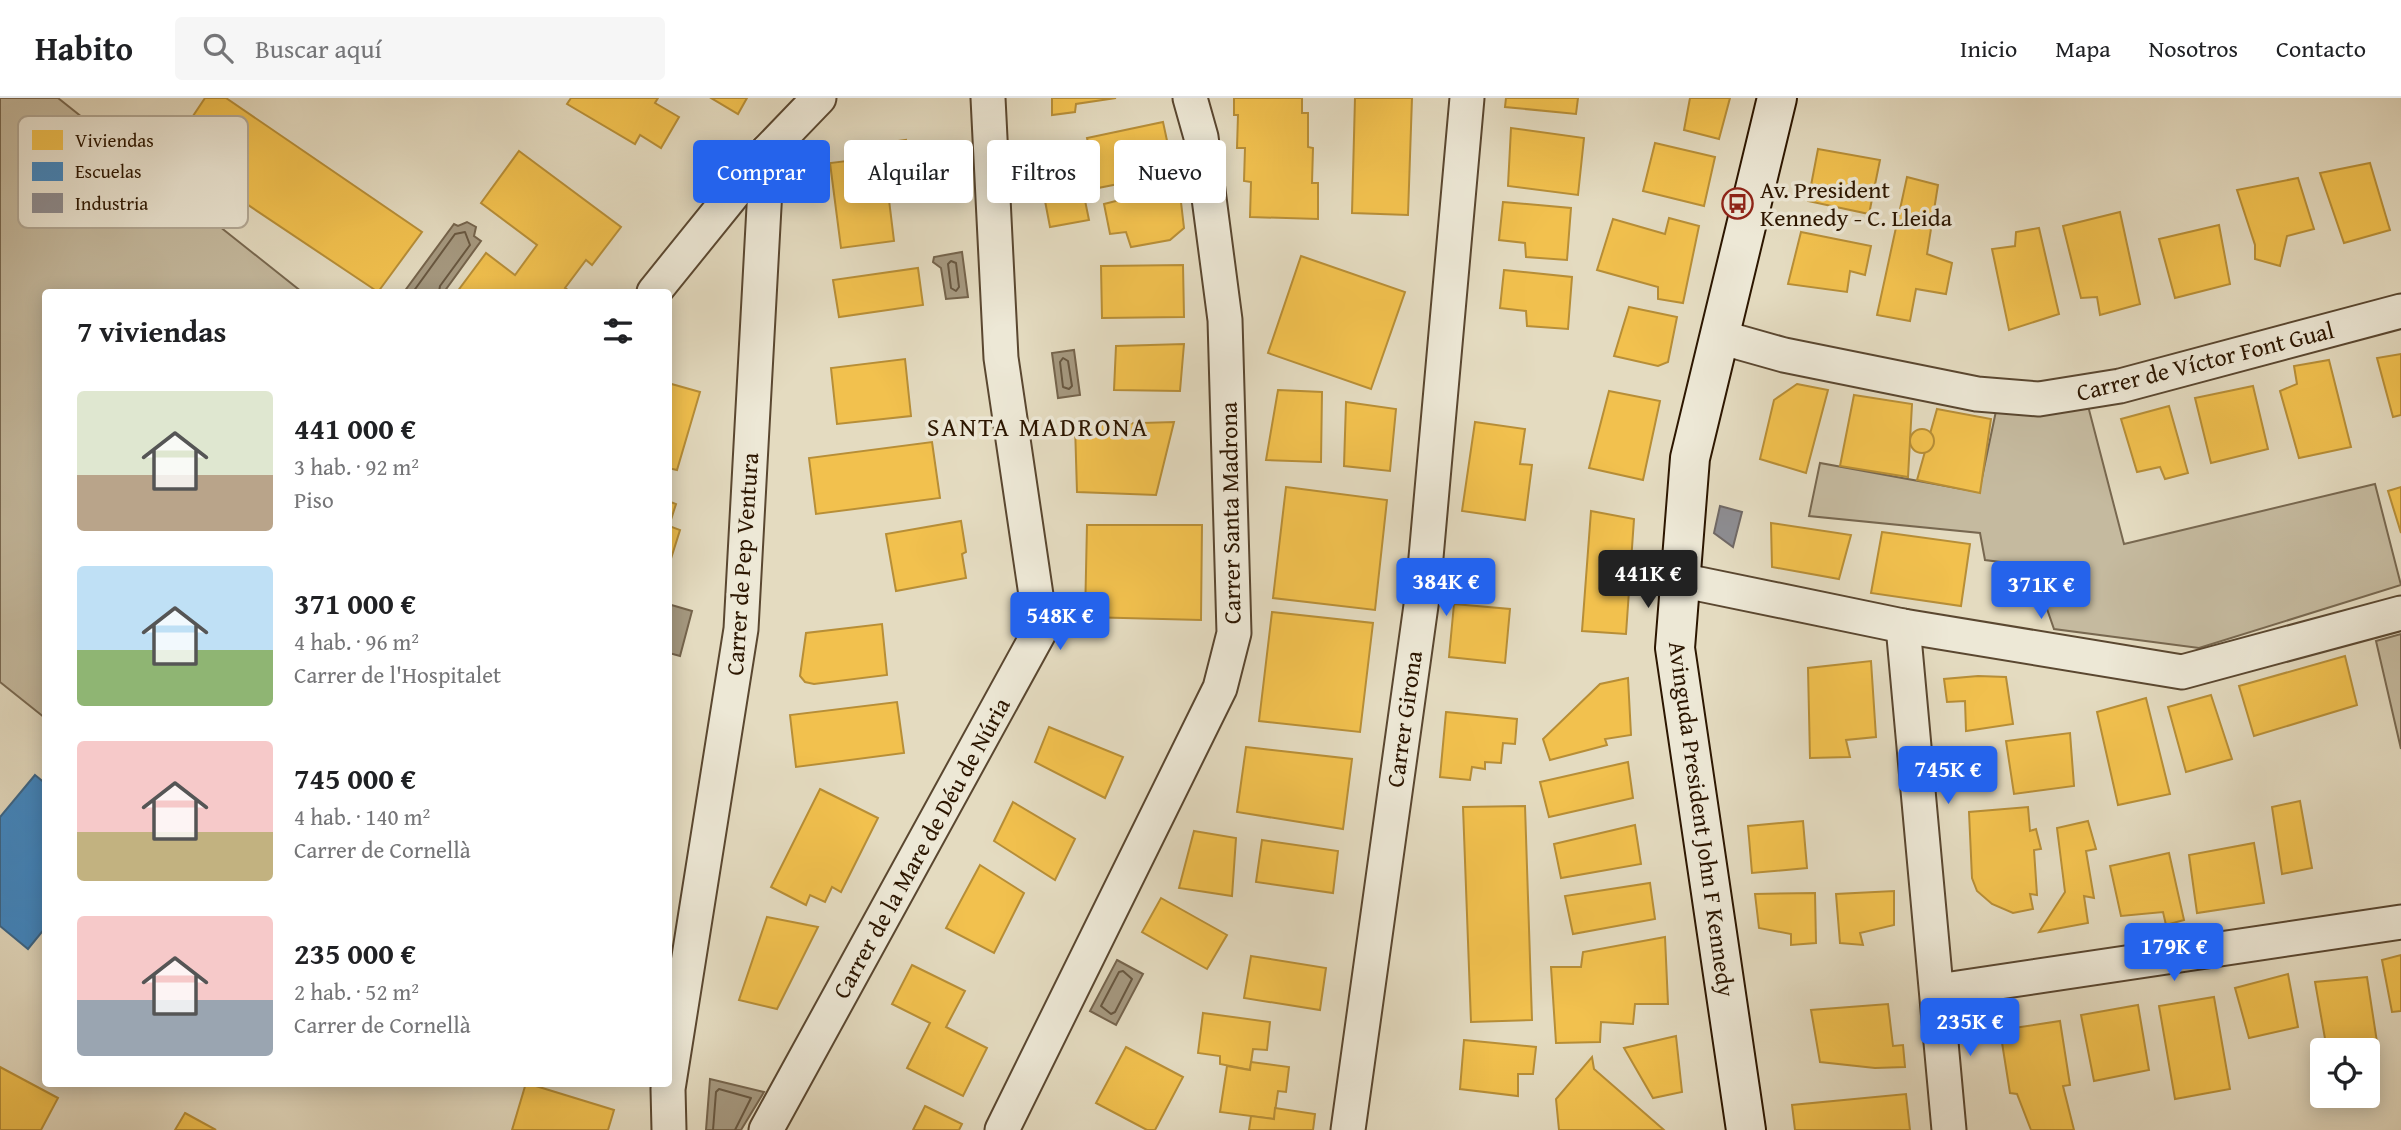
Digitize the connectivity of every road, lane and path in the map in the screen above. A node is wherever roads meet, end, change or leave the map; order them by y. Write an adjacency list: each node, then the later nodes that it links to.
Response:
1 (819, 98): 6 (street)
2 (988, 98): 20 (street, Carrer de la Mare de Déu de Núria)
3 (1190, 98): 21 (street, Carrer Santa Madrona)
4 (1467, 98): 22 (street, Carrer Girona)
5 (1777, 98): 11 (street, Avinguda President John F Kennedy)
6 (778, 140)
7 (725, 203): 9 (street)
8 (763, 203): 17 (street, Carrer de Pep Ventura)
9 (656, 289)
10 (2401, 311): 11 (street, Carrer de Víctor Font Gual)
11 (1720, 337): 12 (street, Avinguda President John F Kennedy)
12 (1680, 580): 14 (street); 23 (street, Avinguda President John F Kennedy)
13 (2401, 612): 14 (street)
14 (1903, 626): 16 (street)
15 (2401, 922): 16 (street)
16 (1938, 991): 24 (street)
17 (672, 1064)
18 (668, 1087): 19 (street, Carrer de Pep Ventura)
19 (669, 1130)
20 (766, 1130)
21 (1002, 1130)
22 (1349, 1130)
23 (1746, 1130)
24 (1949, 1130)

